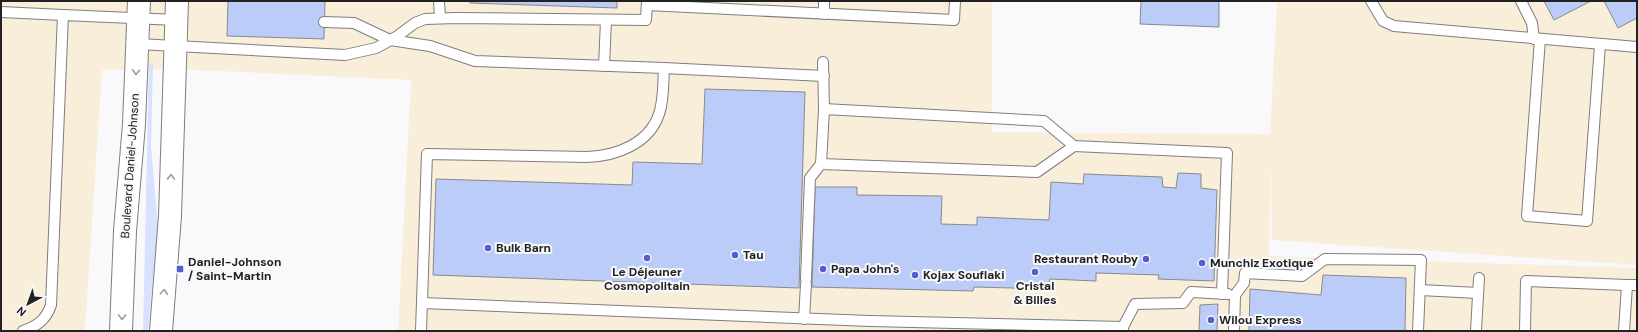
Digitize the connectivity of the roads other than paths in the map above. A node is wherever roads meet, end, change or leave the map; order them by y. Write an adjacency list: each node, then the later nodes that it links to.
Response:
1 (439, 1): 12 (lane)
2 (824, 1): 10 (lane)
3 (955, 1): 10 (lane)
4 (1371, 1): 15 (lane)
5 (1521, 1): 15 (lane)
6 (647, 3): 10 (lane); 13 (lane)
7 (139, 10): 8 (lane); 11 (lane); 17 (street, Boulevard Daniel-Johnson)
8 (177, 11): 19 (street)
9 (1, 12): 11 (lane)
10 (824, 14)
11 (63, 15): 38 (lane)
12 (440, 18): 13 (lane); 16 (lane)
13 (606, 20): 22 (lane)
14 (324, 22): 16 (lane)
15 (1537, 39): 18 (lane); 18 (lane)
16 (390, 40): 19 (lane); 22 (lane)
17 (138, 44): 19 (lane); 39 (street, Boulevard Daniel-Johnson, one-way to 39)
18 (1600, 45): 20 (lane)
19 (176, 46): 40 (street, one-way to 19)
20 (1637, 47)
21 (823, 62): 24 (lane)
22 (604, 66): 23 (lane)
23 (664, 68): 24 (lane); 34 (lane)
24 (824, 76): 25 (lane)
25 (824, 109): 26 (lane); 27 (lane)
26 (1074, 146): 27 (lane); 32 (lane)
27 (821, 164): 35 (lane)
28 (1478, 278): 31 (lane)
29 (1632, 285): 45 (lane); 46 (lane)
30 (1420, 290): 31 (lane); 33 (lane); 43 (lane)
31 (1478, 293): 44 (lane)
32 (1222, 294): 33 (lane); 37 (lane)
33 (1235, 294): 42 (lane)
34 (422, 303): 35 (lane); 41 (lane)
35 (804, 318): 36 (lane)
36 (870, 326): 37 (lane)
37 (1123, 329)
38 (23, 331)
39 (121, 331)
40 (161, 331)
41 (421, 331)
42 (1234, 331)
43 (1418, 331)
44 (1476, 331)
45 (1525, 331)
46 (1624, 331)

